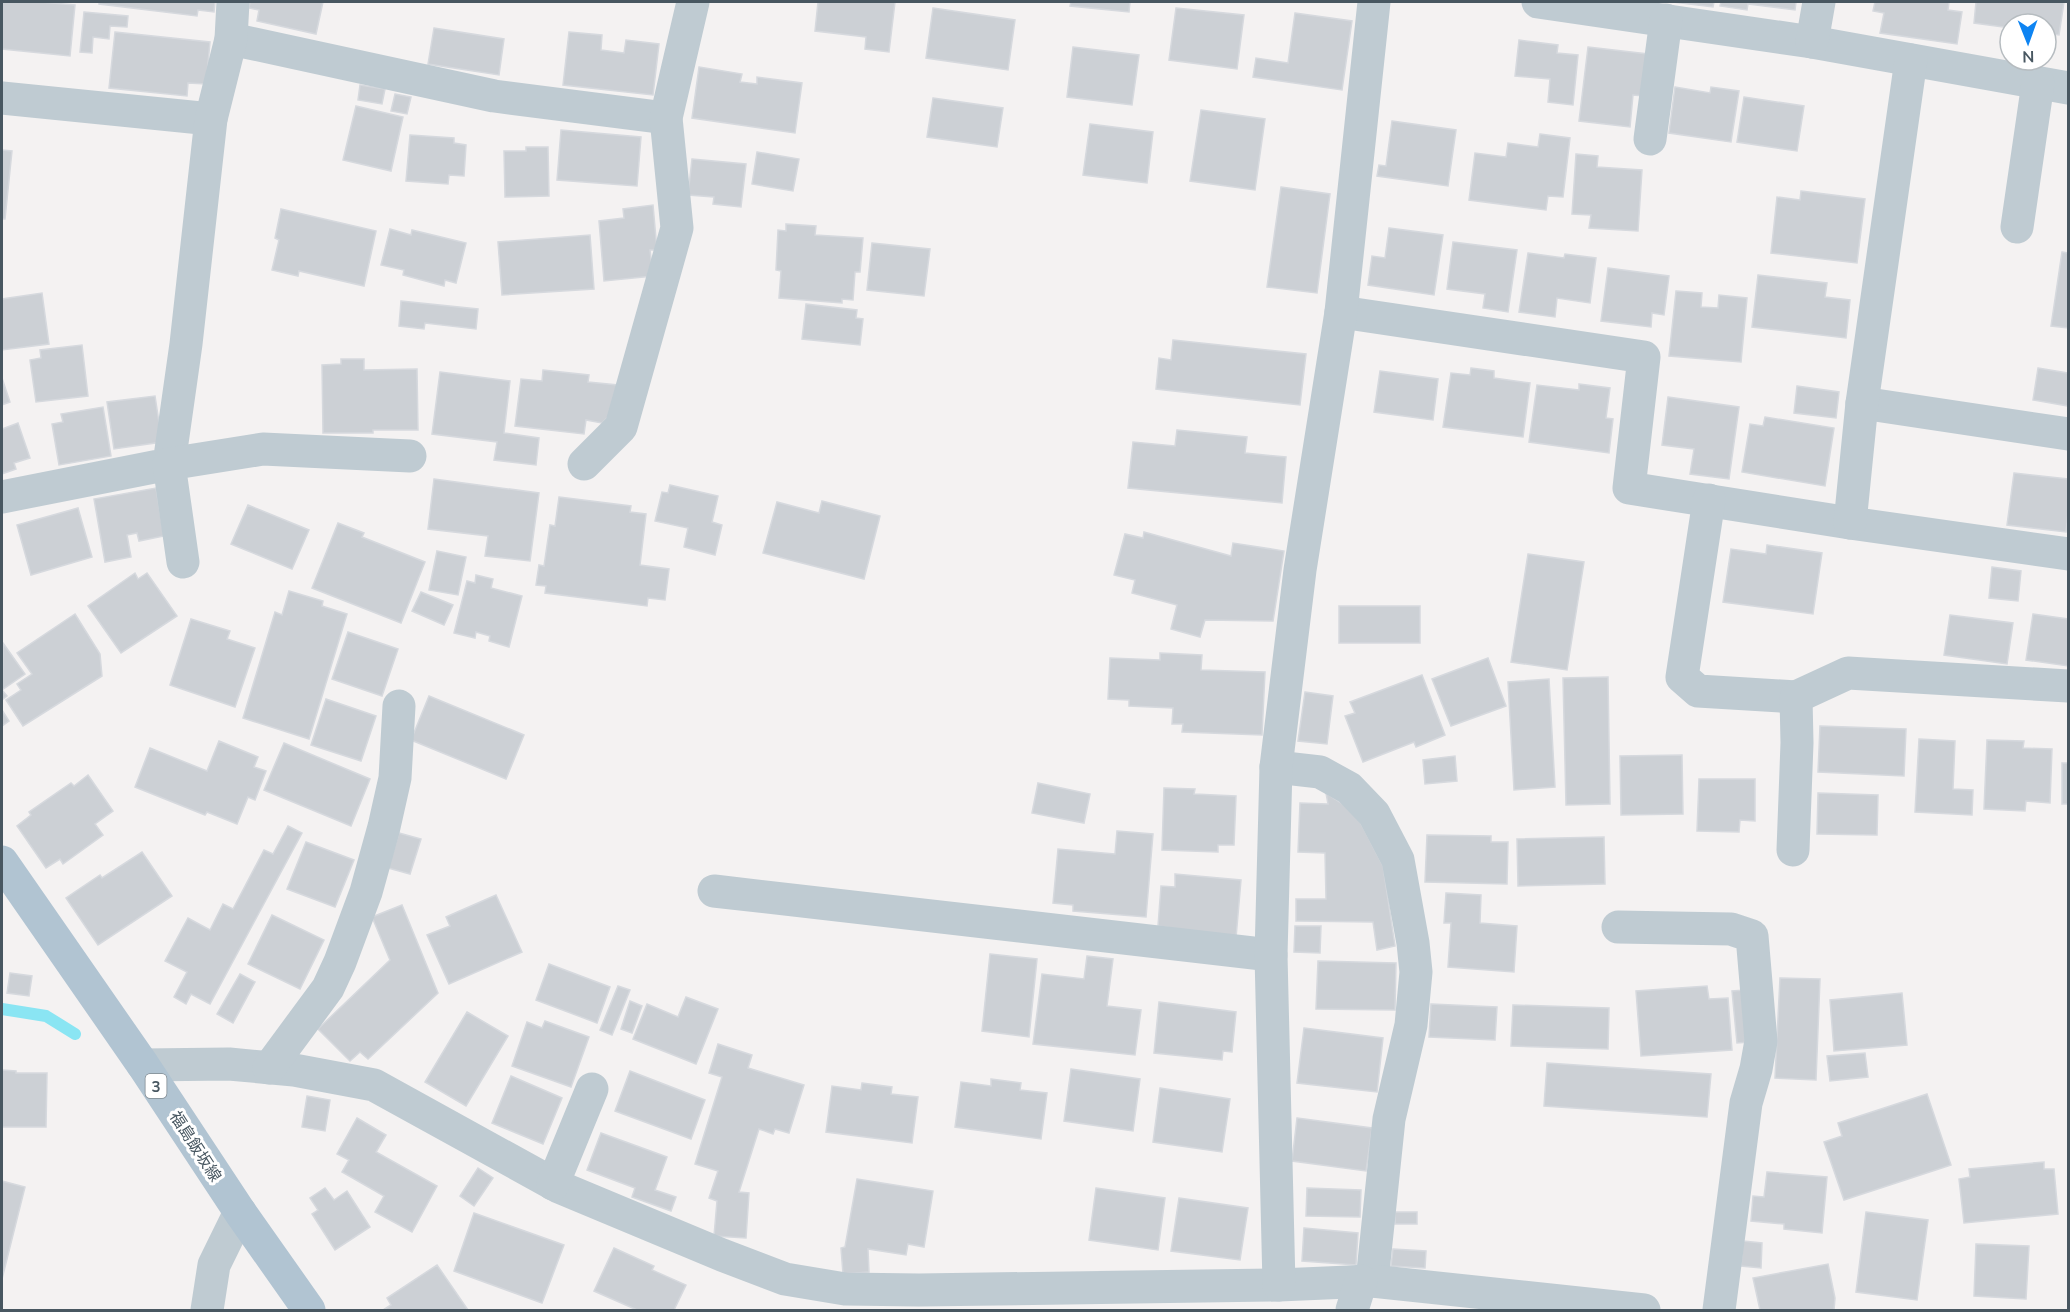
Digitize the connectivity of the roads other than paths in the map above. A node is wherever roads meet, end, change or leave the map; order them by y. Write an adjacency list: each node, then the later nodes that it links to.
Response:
1 (233, 2): 7 (street)
2 (693, 2): 12 (street)
3 (1374, 2): 16 (street)
4 (1538, 2): 6 (street)
5 (1819, 2): 8 (street)
6 (1666, 20): 8 (street); 14 (street)
7 (231, 39): 12 (street); 13 (street)
8 (1812, 42): 9 (street)
9 (1911, 60): 10 (street); 17 (street)
10 (2053, 85): 15 (street)
11 (2, 98): 13 (street)
12 (666, 118): 21 (street)
13 (211, 119): 20 (street)
14 (1650, 139)
15 (2017, 227)
16 (1341, 312): 23 (street); 30 (street)
17 (1862, 403): 18 (street); 24 (street)
18 (2068, 434)
19 (410, 456): 20 (street)
20 (169, 464): 22 (street); 26 (street)
21 (584, 464)
22 (2, 497)
23 (1709, 500): 24 (street); 28 (street)
24 (1850, 523): 25 (street)
25 (2068, 554)
26 (183, 562)
27 (2068, 686): 28 (street)
28 (1796, 697): 31 (street)
29 (399, 706): 37 (street)
30 (1276, 767): 35 (street); 42 (street)
31 (1793, 850)
32 (2, 862): 36 (main road, 福島飯坂線 / 3)
33 (714, 891): 35 (street)
34 (1618, 927): 46 (street)
35 (1271, 955): 41 (street)
36 (143, 1065): 37 (street); 40 (main road, 福島飯坂線 / 3)
37 (269, 1068): 39 (street)
38 (592, 1089): 39 (street)
39 (553, 1184): 41 (street)
40 (240, 1212): 43 (street); 44 (main road, 福島飯坂線 / 3)
41 (1280, 1285): 42 (street)
42 (1362, 1291): 45 (street)
43 (207, 1311)
44 (309, 1311)
45 (1644, 1311)
46 (1719, 1311)

